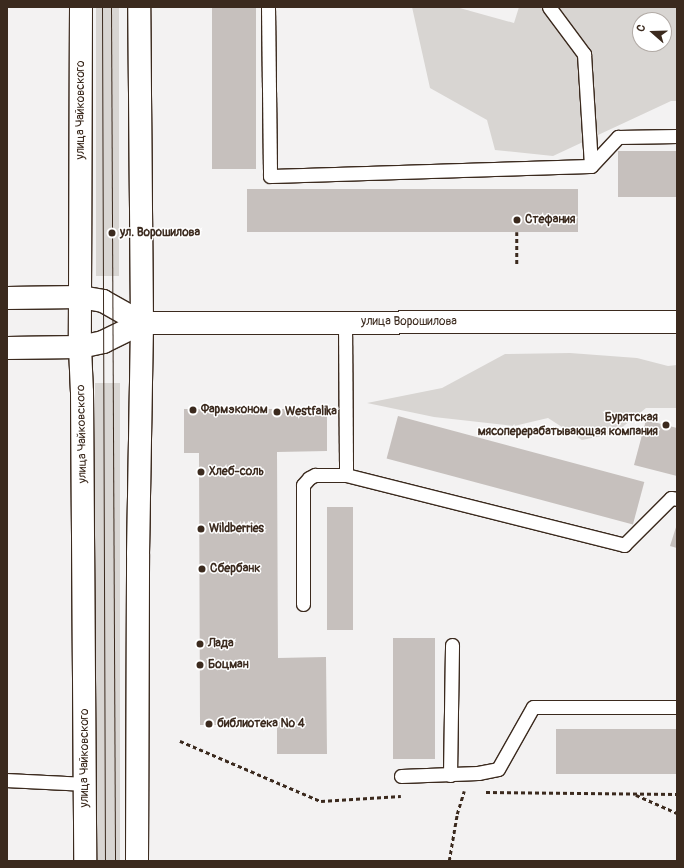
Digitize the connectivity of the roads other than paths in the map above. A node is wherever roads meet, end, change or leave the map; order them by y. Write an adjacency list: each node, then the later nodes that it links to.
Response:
1 (81, 7): 7 (main road, улица Чайковского)
2 (139, 7): 11 (main road)
3 (268, 7): 6 (lane)
4 (549, 7): 6 (lane)
5 (677, 136): 6 (lane)
6 (591, 166)
7 (81, 297): 8 (main road, улица Ворошилова); 11 (main road, улица Ворошилова); 12 (main road, улица Чайковского)
8 (7, 298)
9 (345, 322): 10 (main road, улица Ворошилова); 11 (main road, улица Ворошилова); 14 (lane)
10 (677, 322)
11 (142, 323): 12 (main road, улица Ворошилова); 24 (main road)
12 (80, 347): 13 (main road, улица Ворошилова); 22 (main road, улица Чайковского)
13 (7, 348)
14 (346, 475): 15 (lane); 16 (lane)
15 (677, 499)
16 (303, 604)
17 (452, 645): 19 (lane)
18 (677, 707): 19 (lane)
19 (450, 775): 20 (lane)
20 (401, 776)
21 (7, 780): 22 (lane)
22 (85, 784): 23 (main road, улица Чайковского)
23 (85, 861)
24 (137, 861)

